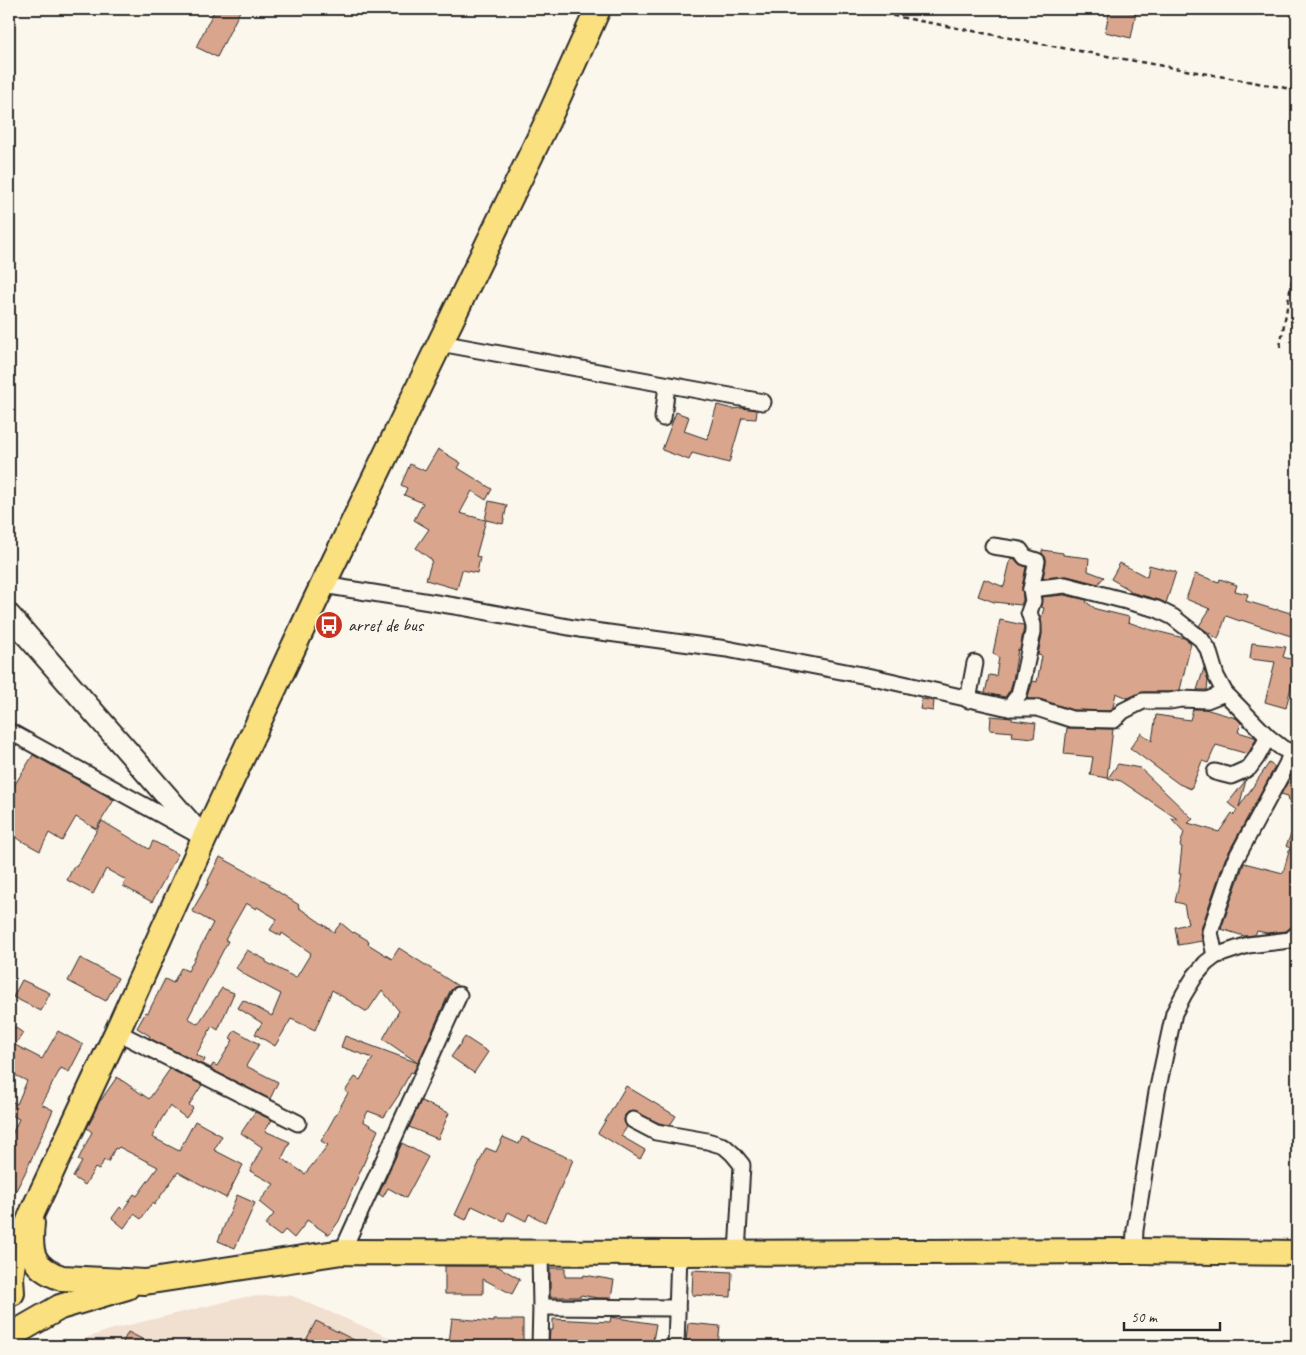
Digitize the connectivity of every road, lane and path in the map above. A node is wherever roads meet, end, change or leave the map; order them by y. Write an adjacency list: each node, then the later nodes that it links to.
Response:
1 (598, 9): 5 (main road)
2 (857, 9): 3 (path)
3 (1297, 90)
4 (1297, 252): 6 (path)
5 (440, 343): 7 (street); 11 (main road)
6 (1280, 347)
7 (667, 385): 8 (street); 9 (street)
8 (763, 402)
9 (663, 418)
10 (993, 546): 12 (street)
11 (323, 586): 16 (street); 22 (main road)
12 (1031, 589): 15 (street); 17 (street)
13 (9, 615): 22 (main road)
14 (975, 663): 16 (street)
15 (1225, 693): 17 (street); 19 (street)
16 (968, 700): 17 (street)
17 (1009, 708)
18 (9, 732): 22 (street)
19 (1268, 737): 20 (street); 21 (street)
20 (1294, 754): 24 (street)
21 (1215, 772)
22 (204, 839): 26 (main road)
23 (1297, 934): 24 (street)
24 (1215, 956): 31 (street)
25 (460, 995): 32 (street)
26 (117, 1032): 28 (street); 29 (main road)
27 (633, 1120): 35 (street)
28 (298, 1123)
29 (33, 1211): 30 (main road); 37 (main road); 38 (main road)
30 (9, 1245)
31 (1134, 1251): 35 (main road); 36 (main road)
32 (342, 1252): 33 (main road); 37 (main road)
33 (540, 1253): 34 (main road); 40 (street)
34 (679, 1253): 35 (main road); 41 (street)
35 (737, 1253)
36 (1297, 1254)
37 (145, 1282): 39 (main road)
38 (12, 1294): 39 (main road); 42 (main road)
39 (60, 1307): 42 (main road)
40 (541, 1307): 41 (street); 43 (street)
41 (677, 1308): 44 (street)
42 (12, 1337)
43 (540, 1346)
44 (676, 1346)

